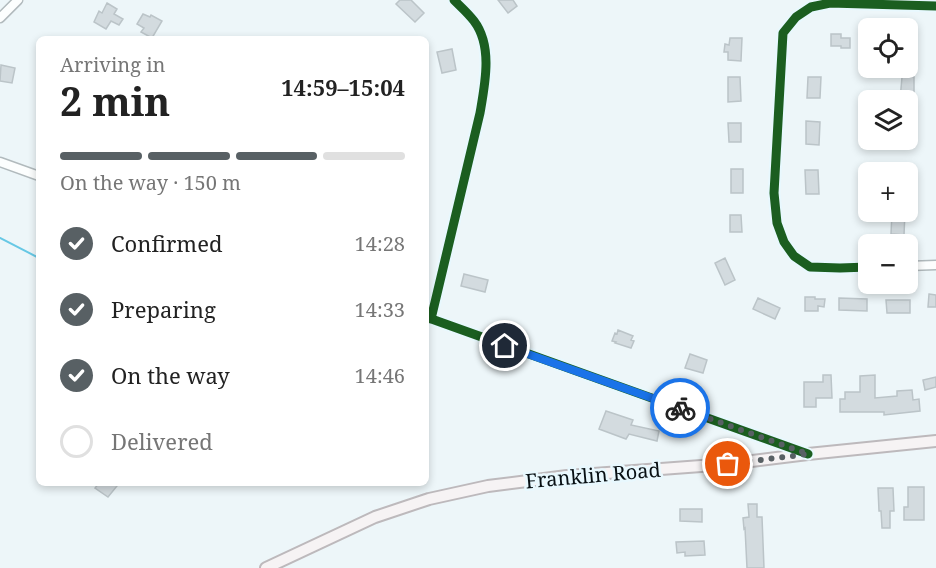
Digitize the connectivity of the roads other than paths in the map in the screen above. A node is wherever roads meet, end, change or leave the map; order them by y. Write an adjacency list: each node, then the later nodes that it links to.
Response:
1 (18, 0): 4 (street)
2 (454, 0): 10 (street)
3 (936, 6): 9 (street)
4 (0, 18)
5 (0, 162): 6 (street)
6 (36, 175)
7 (936, 265): 8 (street)
8 (918, 266)
9 (858, 267)
10 (429, 314)
11 (429, 318): 13 (street)
12 (936, 441): 13 (main road, Franklin Road)
13 (808, 454): 14 (main road, Franklin Road)
14 (266, 568)

